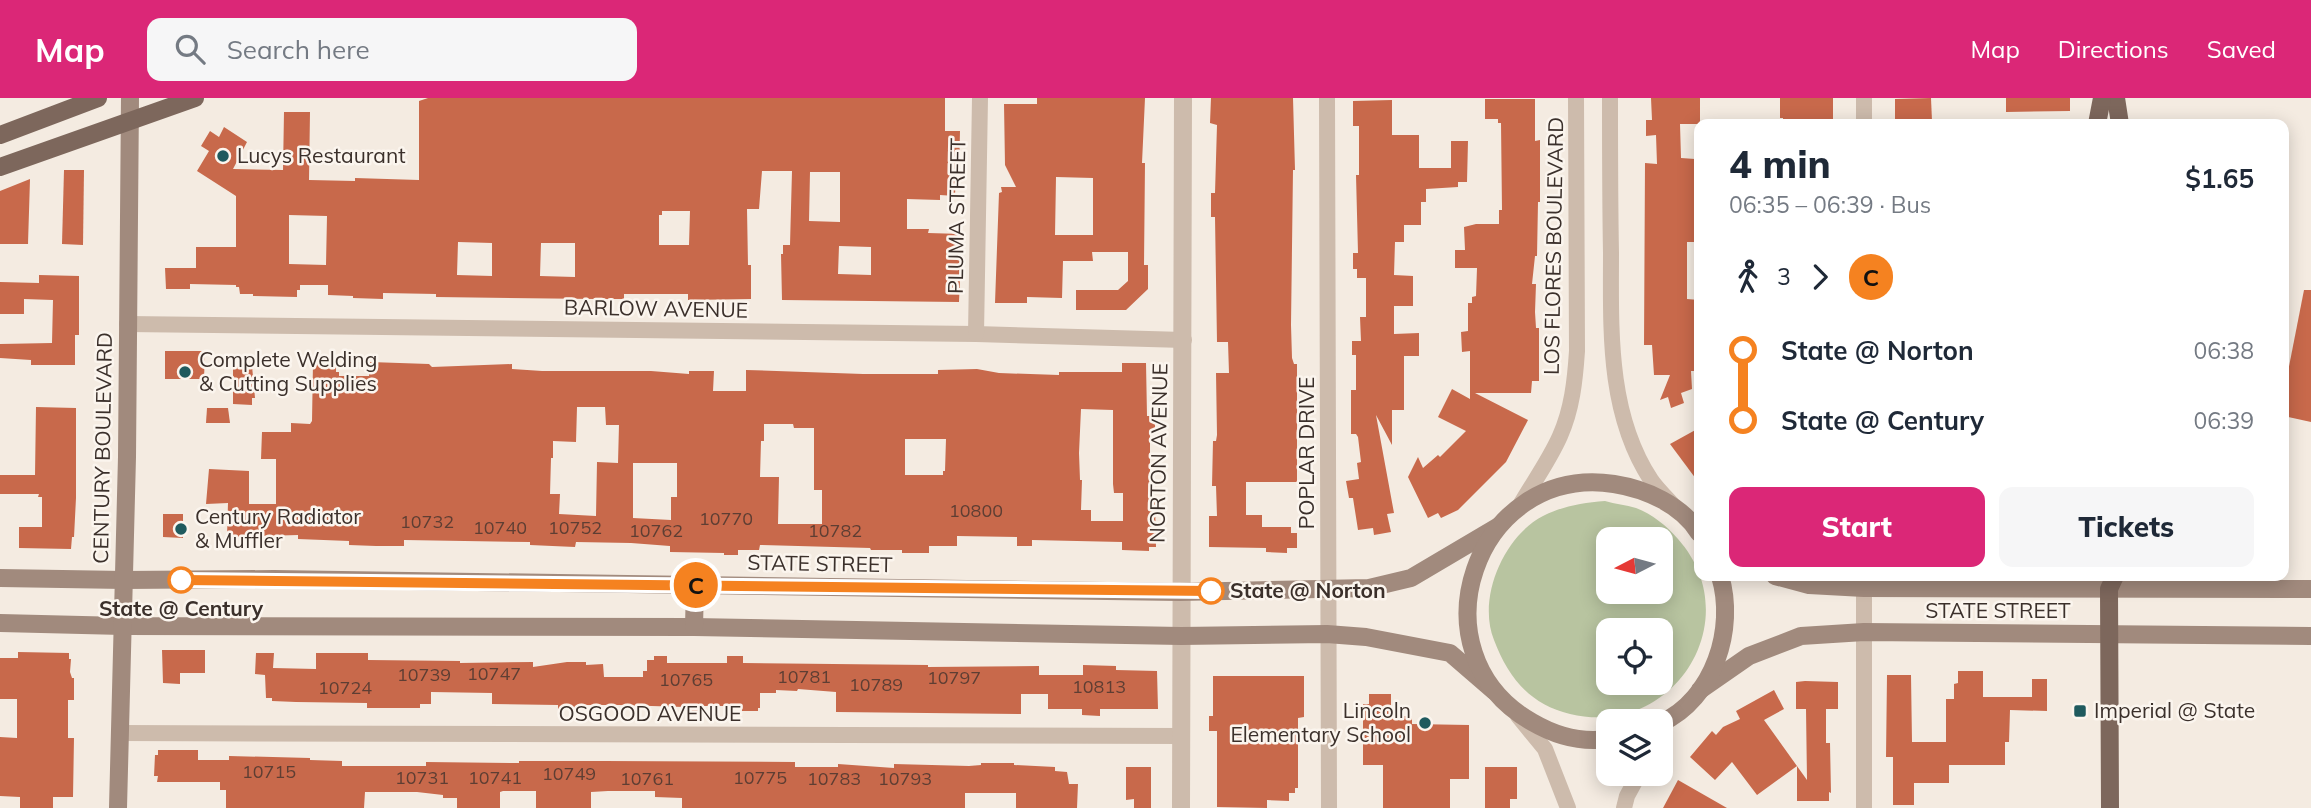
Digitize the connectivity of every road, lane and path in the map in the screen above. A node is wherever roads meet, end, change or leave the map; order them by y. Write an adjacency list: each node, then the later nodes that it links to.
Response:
1 (98, 98): 16 (main road)
2 (130, 98): 15 (main road, CENTURY BOULEVARD)
3 (195, 98): 15 (main road)
4 (980, 98): 19 (street, PLUMA STREET)
5 (1183, 98): 20 (street, NORTON AVENUE)
6 (1327, 98): 34 (street, POPLAR DRIVE)
7 (1576, 98): 22 (street, LOS FLORES BOULEVARD)
8 (1610, 98): 21 (street)
9 (1864, 98): 12 (street)
10 (2102, 98): 13 (main road)
11 (2116, 98): 14 (main road)
12 (1864, 119)
13 (2098, 119)
14 (2119, 119)
15 (129, 123): 17 (main road); 18 (main road, CENTURY BOULEVARD)
16 (0, 135)
17 (0, 167)
18 (127, 324): 19 (street, BARLOW AVENUE); 26 (main road, CENTURY BOULEVARD)
19 (976, 334): 20 (street, BARLOW AVENUE)
20 (1184, 340): 36 (street, NORTON AVENUE)
21 (1673, 506): 22 (main road); 24 (main road)
22 (1518, 507): 23 (main road)
23 (1499, 526): 34 (main road, STATE STREET); 46 (main road)
24 (1694, 526)
25 (0, 578): 26 (main road, STATE STREET)
26 (124, 580): 33 (main road, STATE STREET); 38 (main road, CENTURY BOULEVARD)
27 (1722, 581): 45 (main road)
28 (1794, 581): 32 (main road, STATE STREET)
29 (1986, 581): 32 (main road, STATE STREET)
30 (2109, 581): 42 (main road)
31 (2131, 581): 35 (main road, STATE STREET)
32 (1864, 582): 40 (street)
33 (695, 585): 36 (main road, STATE STREET); 39 (main road)
34 (1328, 589): 36 (main road, STATE STREET); 41 (street, POPLAR DRIVE)
35 (2311, 589)
36 (1180, 592): 43 (street, NORTON AVENUE)
37 (0, 623): 38 (main road)
38 (123, 626): 39 (main road); 49 (main road, CENTURY BOULEVARD)
39 (694, 627): 43 (main road)
40 (1864, 632): 42 (main road, STATE STREET); 45 (main road, STATE STREET); 58 (street)
41 (1327, 634): 43 (main road); 46 (main road); 55 (street, POPLAR DRIVE)
42 (2109, 635): 44 (main road, STATE STREET); 59 (main road)
43 (1181, 636): 50 (street, NORTON AVENUE)
44 (2311, 636)
45 (1700, 690): 48 (main road)
46 (1494, 691): 47 (main road)
47 (1515, 713): 51 (main road); 56 (street)
48 (1673, 717)
49 (120, 733): 50 (street, OSGOOD AVENUE); 53 (main road, CENTURY BOULEVARD)
50 (1181, 736): 54 (street, NORTON AVENUE)
51 (1596, 740)
52 (1633, 786): 57 (street)
53 (118, 808)
54 (1181, 808)
55 (1329, 808)
56 (1568, 808)
57 (1624, 808)
58 (1864, 808)
59 (2110, 808)

